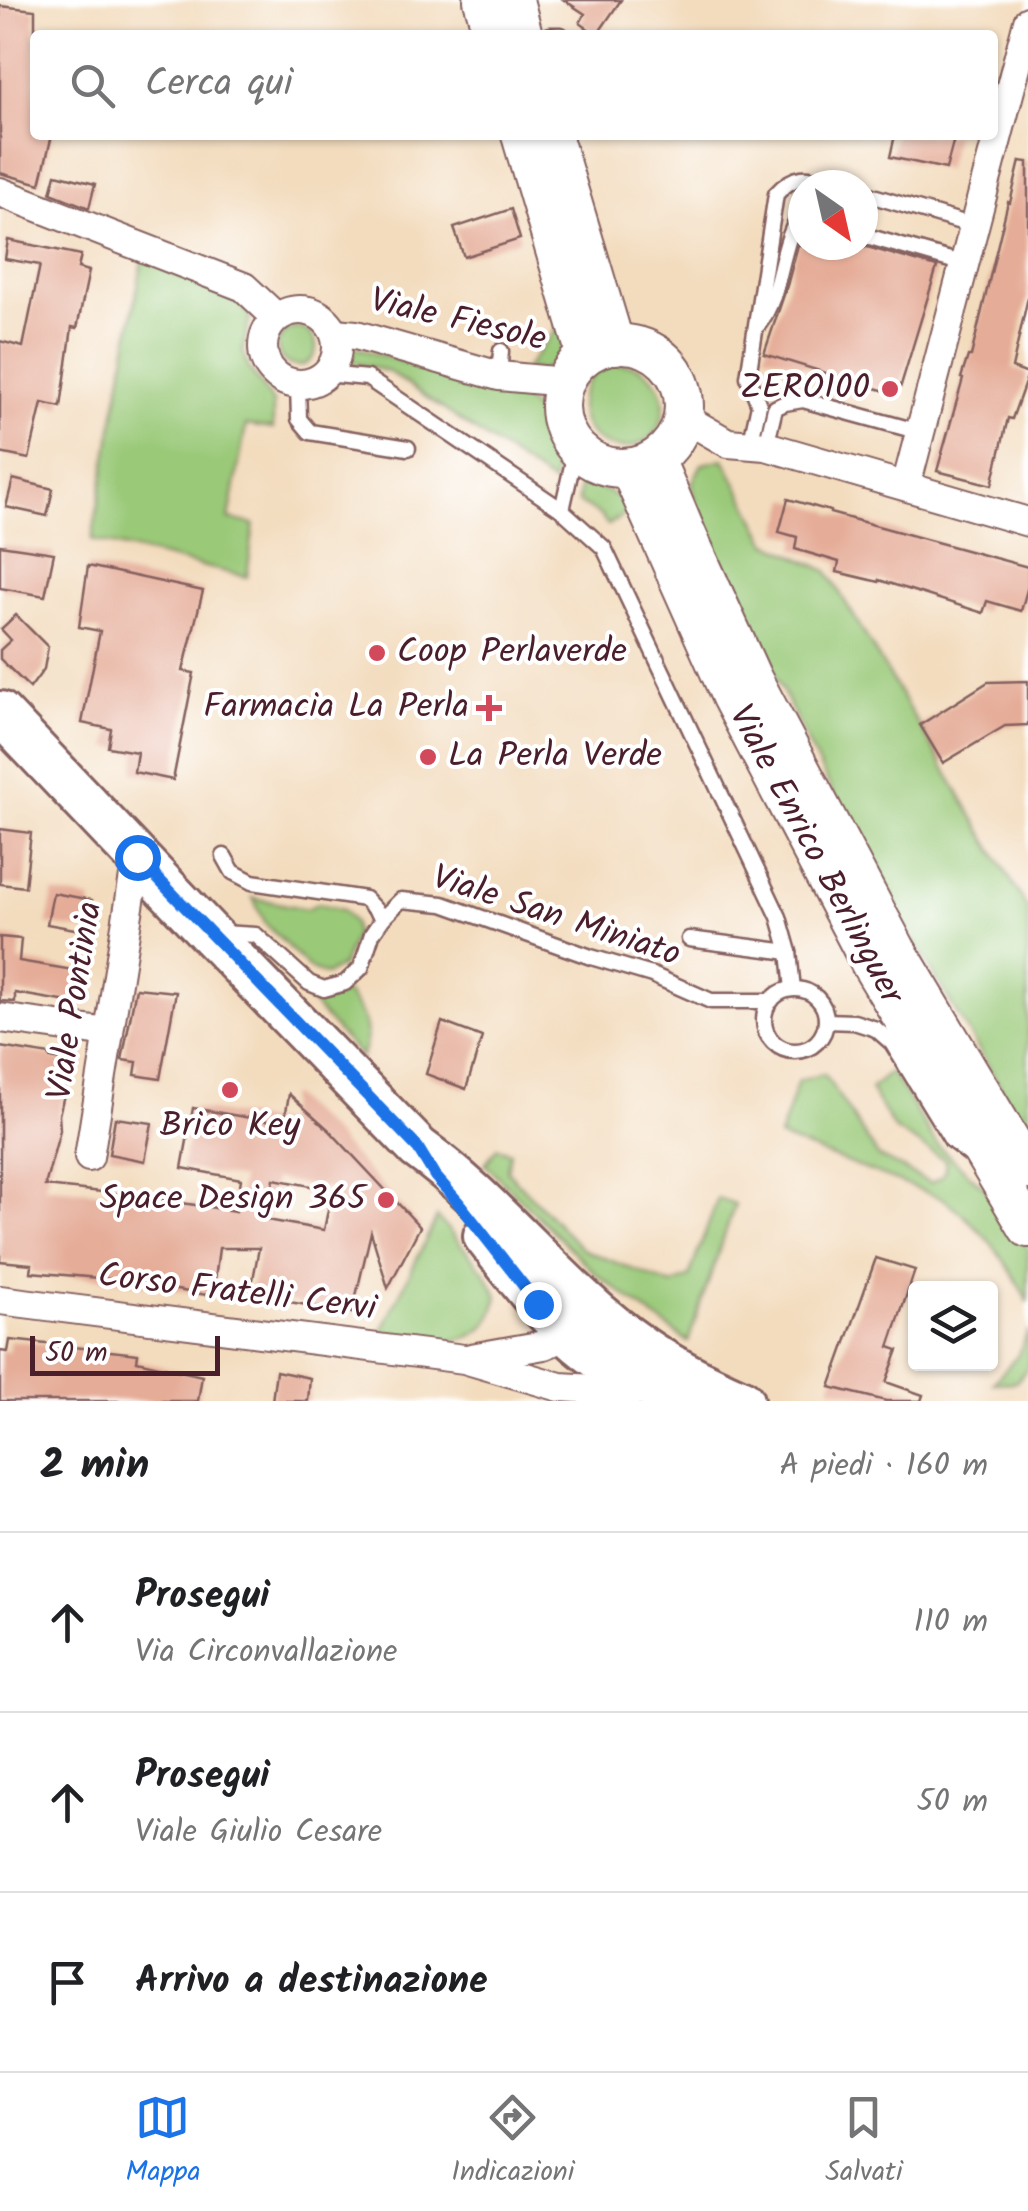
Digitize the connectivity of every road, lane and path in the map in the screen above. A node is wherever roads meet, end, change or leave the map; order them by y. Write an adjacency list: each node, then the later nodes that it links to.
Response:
1 (483, 0): 4 (main road)
2 (514, 0): 5 (main road)
3 (1028, 21): 6 (street)
4 (491, 30)
5 (522, 30)
6 (998, 135)
7 (522, 140): 20 (main road)
8 (553, 140): 20 (main road)
9 (997, 140): 13 (street)
10 (788, 181): 18 (lane)
11 (0, 192): 17 (street)
12 (878, 197): 13 (lane)
13 (974, 226): 16 (street)
14 (878, 239): 16 (lane)
15 (788, 245): 18 (lane)
16 (964, 264): 24 (street)
17 (276, 317): 19 (street, Viale Fiesole); 22 (street)
18 (756, 328): 25 (lane)
19 (335, 333): 20 (street, Viale Fiesole); 21 (street, Viale Fiesole)
20 (589, 360): 23 (main road); 27 (main road)
21 (326, 374): 22 (street); 30 (lane)
22 (298, 384): 26 (lane)
23 (683, 417): 25 (street); 28 (main road)
24 (920, 432): 25 (lane); 29 (street)
25 (758, 445): 29 (street)
26 (408, 448)
27 (576, 448): 28 (main road); 30 (lane)
28 (642, 463): 46 (main road, Viale Enrico Berlinguer)
29 (906, 486): 31 (street)
30 (562, 510): 38 (lane)
31 (1028, 522)
32 (0, 712): 34 (main road)
33 (224, 856): 35 (lane)
34 (137, 857): 36 (main road); 43 (street, Viale Pontinia)
35 (383, 918): 36 (lane, Viale San Miniato); 40 (lane, Viale San Miniato)
36 (208, 932): 44 (main road)
37 (689, 939): 38 (lane)
38 (790, 952): 39 (lane)
39 (794, 989): 40 (lane); 42 (lane)
40 (771, 1000): 42 (lane)
41 (0, 1018): 43 (street)
42 (826, 1021): 46 (lane)
43 (109, 1033): 45 (street, Viale Pontinia)
44 (418, 1148): 49 (main road); 50 (main road)
45 (89, 1157)
46 (1012, 1171): 47 (main road, Viale Enrico Berlinguer)
47 (1028, 1228)
48 (0, 1300): 51 (street, Corso Fratelli Cervi)
49 (556, 1340): 50 (street, Corso Fratelli Cervi); 51 (street, Corso Fratelli Cervi); 52 (street); 53 (main road)
50 (642, 1348): 54 (main road)
51 (464, 1360): 52 (street, Corso Fratelli Cervi)
52 (559, 1394): 53 (street, Corso Fratelli Cervi)
53 (681, 1397)
54 (742, 1401)

